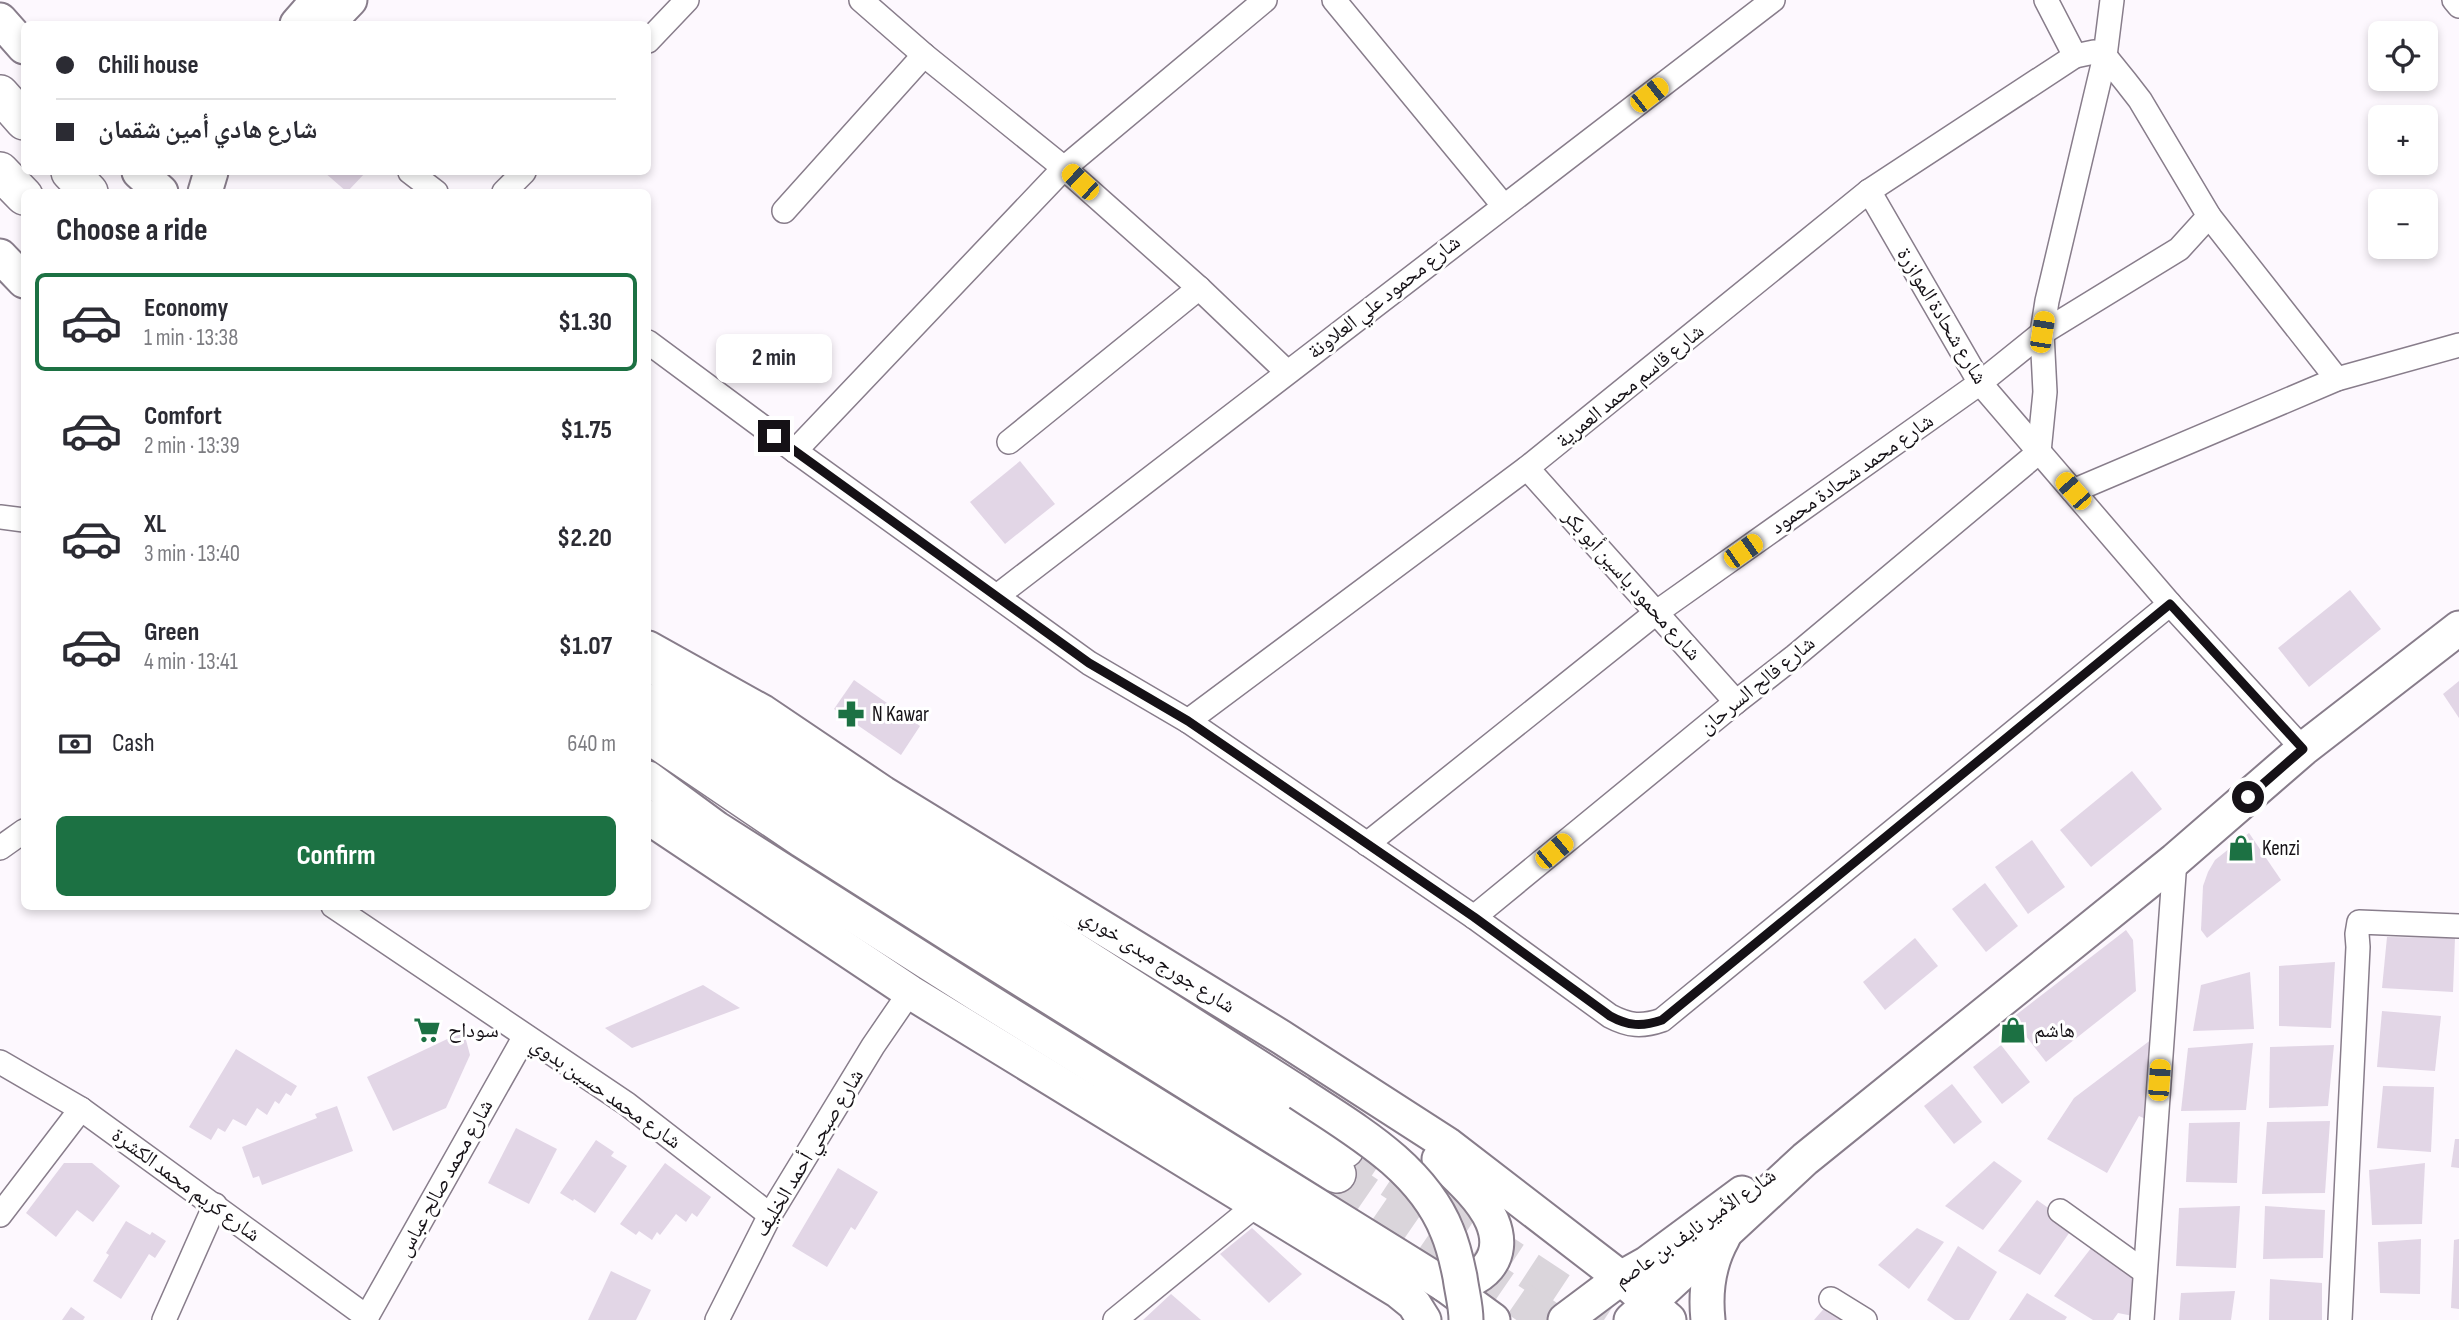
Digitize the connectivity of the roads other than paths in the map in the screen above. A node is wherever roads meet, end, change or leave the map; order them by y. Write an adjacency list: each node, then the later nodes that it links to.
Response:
1 (318, 0): 13 (street)
2 (351, 0): 14 (street)
3 (687, 0): 15 (street)
4 (861, 0): 17 (street)
5 (1265, 0): 22 (street)
6 (1334, 0): 34 (street)
7 (1773, 0): 34 (street, شارع محمود علي العلاونة)
8 (2046, 0): 18 (street)
9 (2112, 0): 19 (street)
10 (2454, 0): 11 (street)
11 (2459, 6)
12 (0, 20): 16 (street)
13 (300, 21)
14 (330, 21)
15 (651, 38)
16 (21, 44)
17 (924, 55): 22 (street); 35 (street)
18 (2075, 56): 19 (street); 32 (street, شارع قاسم محمد العمرية)
19 (2105, 56): 36 (street); 38 (street)
20 (0, 94): 21 (main road)
21 (21, 118)
22 (1064, 168): 37 (street); 45 (street)
23 (0, 171): 33 (main road)
24 (73, 175): 28 (main road)
25 (142, 175): 29 (street)
26 (414, 175): 30 (street)
27 (521, 175): 31 (street)
28 (86, 189)
29 (158, 189)
30 (432, 189)
31 (507, 189)
32 (1869, 191): 43 (street, شارع شحادة الموازرة); 47 (street, شارع قاسم محمد العمرية)
33 (21, 193)
34 (1503, 205): 41 (street, شارع محمود علي العلاونة)
35 (784, 211)
36 (2209, 216): 38 (street, شارع محمد شحادة محمود); 42 (street)
37 (1199, 288): 41 (street); 44 (street)
38 (2042, 332): 43 (street, شارع محمد شحادة محمود); 46 (street)
39 (651, 344): 45 (street)
40 (2455, 344): 42 (street)
41 (1287, 372): 51 (street, شارع محمود علي العلاونة)
42 (2337, 379): 48 (street)
43 (1980, 383): 46 (street, شارع شحادة الموازرة); 53 (street, شارع محمد شحادة محمود)
44 (1009, 442)
45 (795, 452): 51 (street)
46 (2039, 452): 48 (street, شارع شحادة الموازرة); 57 (street, شارع فالح السرحان)
47 (1527, 468): 53 (street, شارع محمود ياسين أبو بكر); 59 (street, شارع قاسم محمد العمرية)
48 (2073, 491): 52 (street, شارع شحادة الموازرة)
49 (0, 517): 50 (street)
50 (21, 520)
51 (997, 596): 59 (street)
52 (2170, 604): 61 (street, شارع شحادة الموازرة); 71 (street)
53 (1657, 612): 57 (street, شارع محمود ياسين أبو بكر); 66 (street, شارع محمد شحادة محمود)
54 (2459, 628): 61 (street)
55 (651, 650): 75 (street, شارع جورج مبدى خوري)
56 (651, 660): 97 (street, bridge)
57 (1736, 702): 71 (street, شارع فالح السرحان)
58 (651, 705): 60 (main road)
59 (1188, 721): 66 (street)
60 (651, 736)
61 (2303, 749): 68 (street)
62 (651, 780): 69 (street)
63 (651, 819): 69 (street)
64 (651, 819): 73 (street)
65 (21, 833): 67 (street)
66 (1367, 844): 71 (street)
67 (0, 848)
68 (2175, 860): 78 (street); 87 (street)
69 (835, 904): 89 (street)
70 (339, 910): 74 (street, شارع محمد حسين بدوي)
71 (1474, 917)
72 (2459, 926): 103 (street)
73 (910, 992): 80 (street); 83 (street, شارع صبحي أحمد الخليف)
74 (525, 1036): 83 (street, شارع محمد حسين بدوي); 92 (street, شارع محمد صالح عباس)
75 (1281, 1037): 84 (street, شارع جورج مبدى خوري); 89 (street)
76 (0, 1062): 77 (street, شارع كريم محمد الكشرة)
77 (81, 1109): 79 (street, شارع كريم محمد الكشرة); 82 (street)
78 (1805, 1159): 85 (street, شارع الأمير نايف بن عاصم); 86 (street, شارع الأمير نايف بن عاصم)
79 (215, 1205): 92 (street, شارع كريم محمد الكشرة); 93 (street)
80 (1256, 1205): 95 (street); 96 (street)
81 (2060, 1211): 87 (street)
82 (0, 1215)
83 (770, 1215): 94 (street, شارع صبحي أحمد الخليف)
84 (1561, 1232): 86 (street); 88 (street, شارع جورج مبدى خوري)
85 (1726, 1233): 91 (street, شارع الأمير نايف بن عاصم); 100 (street)
86 (1667, 1249): 88 (street, شارع الأمير نايف بن عاصم)
87 (2145, 1272): 102 (street)
88 (1621, 1278): 91 (street, شارع جورج مبدى خوري); 99 (street, شارع الأمير نايف بن عاصم)
89 (1445, 1285): 98 (street)
90 (1831, 1299): 101 (street)
91 (1650, 1314)
92 (366, 1319)
93 (164, 1320)
94 (717, 1320)
95 (1115, 1320)
96 (1424, 1320)
97 (1466, 1320)
98 (1493, 1320)
99 (1565, 1320)
100 (1708, 1320)
101 (1865, 1320)
102 (2142, 1320)
103 (2340, 1320)

